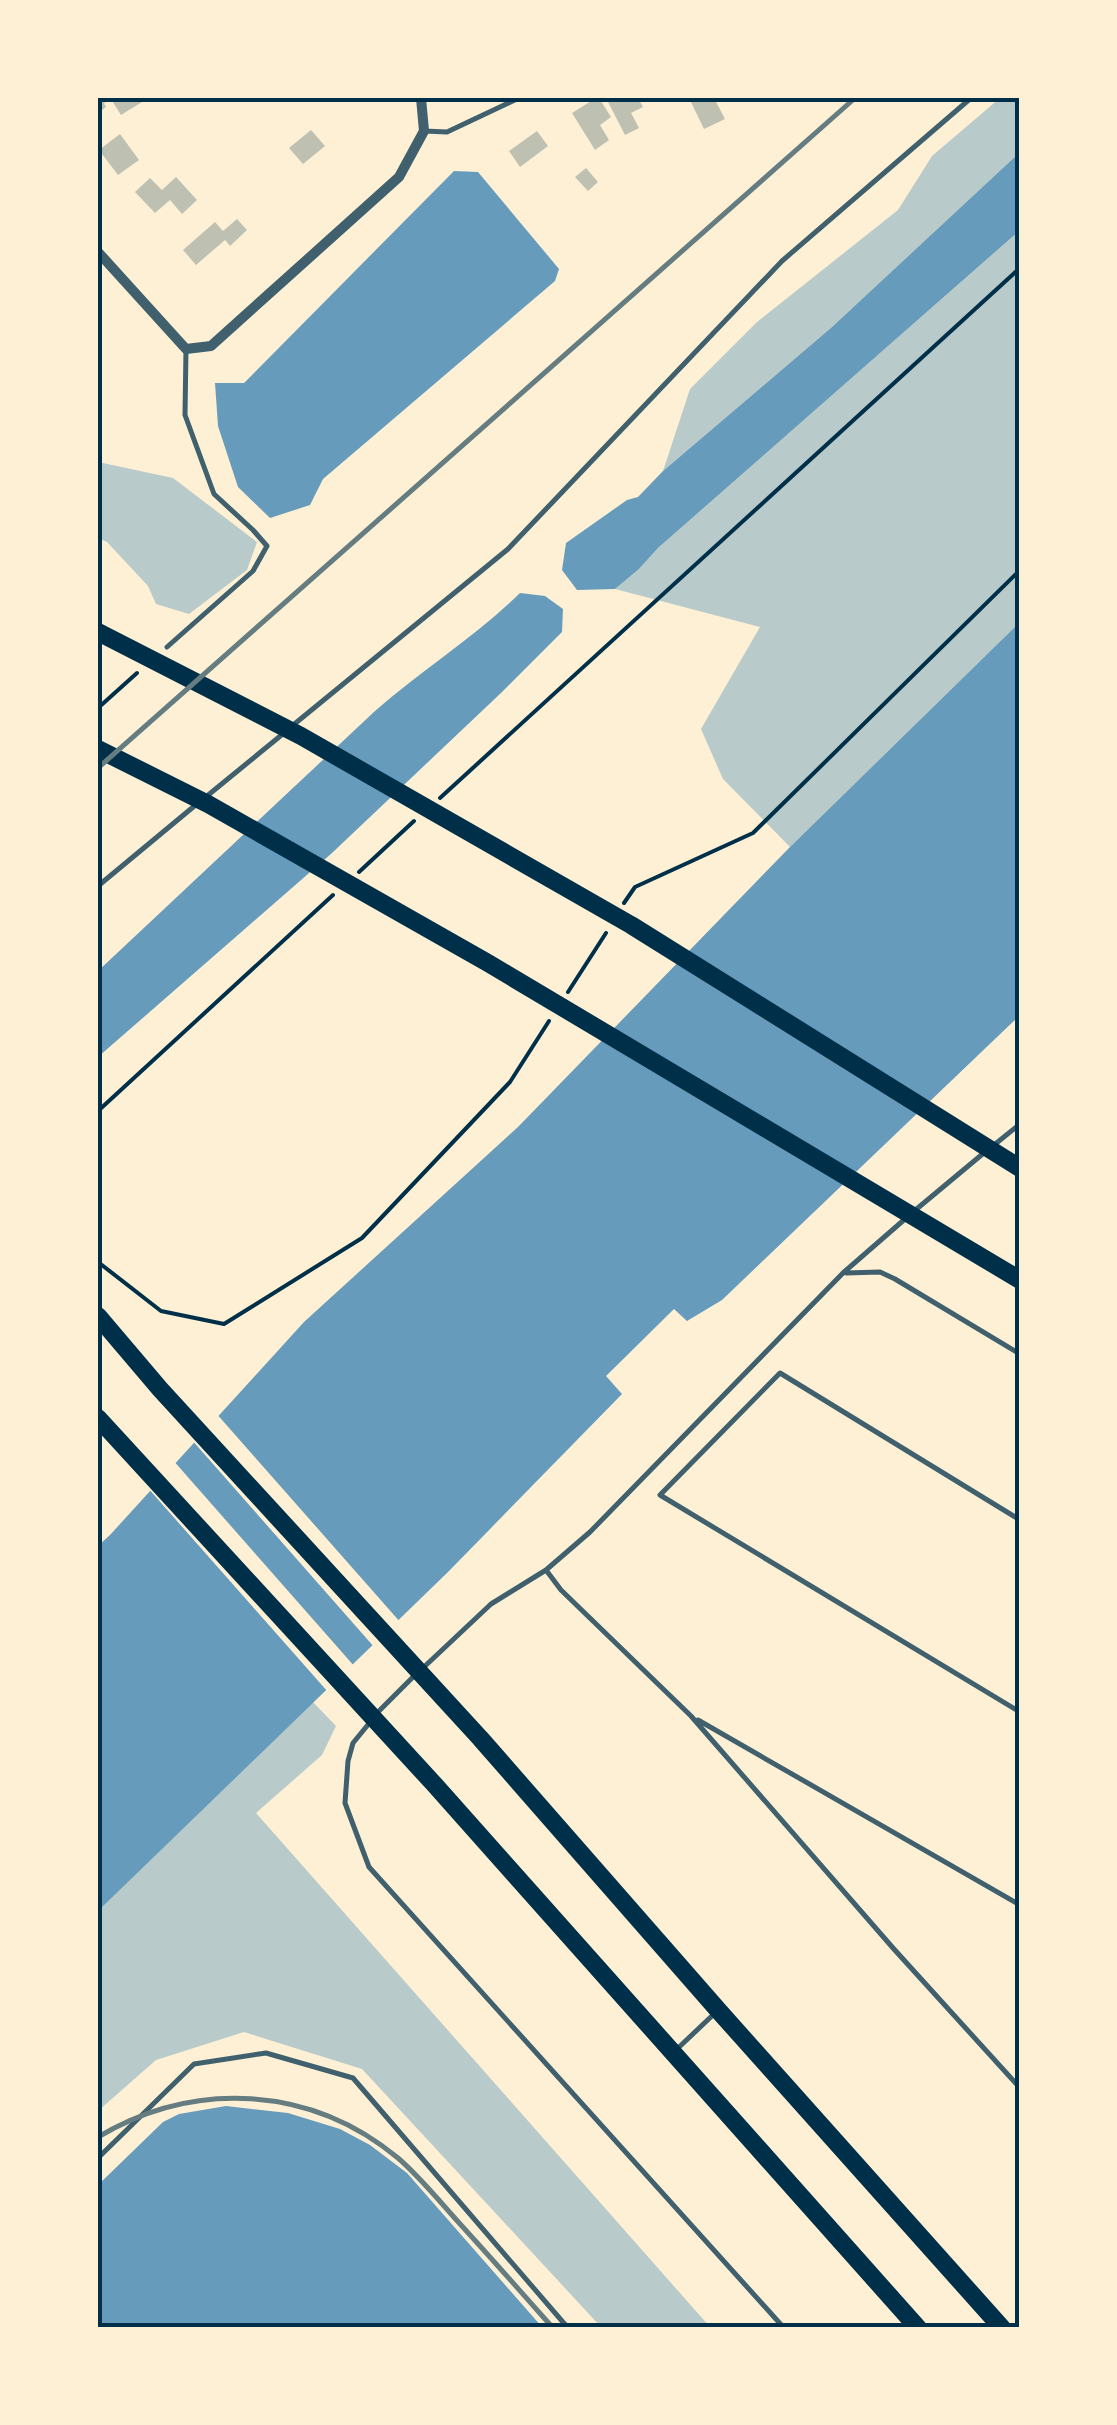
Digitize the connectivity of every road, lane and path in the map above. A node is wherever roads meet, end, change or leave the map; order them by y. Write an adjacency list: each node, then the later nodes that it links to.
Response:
1 (421, 98): 4 (street)
2 (520, 98): 4 (lane)
3 (971, 98): 16 (lane)
4 (424, 131): 7 (street)
5 (98, 252): 7 (street)
6 (1020, 268): 13 (path)
7 (186, 349): 9 (lane)
8 (100, 632): 20 (highway)
9 (166, 647)
10 (139, 672): 11 (path)
11 (98, 708)
12 (98, 749): 22 (highway)
13 (428, 809)
14 (413, 822): 15 (path)
15 (356, 875)
16 (98, 886)
17 (341, 888): 18 (path)
18 (98, 1111)
19 (1020, 1124): 21 (lane)
20 (1020, 1168)
21 (843, 1273): 24 (lane); 27 (lane)
22 (1020, 1280)
23 (98, 1316): 31 (highway)
24 (1020, 1354)
25 (98, 1418): 32 (highway)
26 (1020, 1520): 28 (lane)
27 (546, 1570): 29 (lane); 36 (lane)
28 (1020, 1712)
29 (692, 1716): 30 (lane); 33 (lane)
30 (1020, 1905)
31 (718, 2010): 32 (lane); 38 (highway)
32 (673, 2053): 37 (highway)
33 (1020, 2088)
34 (98, 2158): 35 (lane)
35 (568, 2328)
36 (784, 2328)
37 (918, 2328)
38 (1002, 2328)

